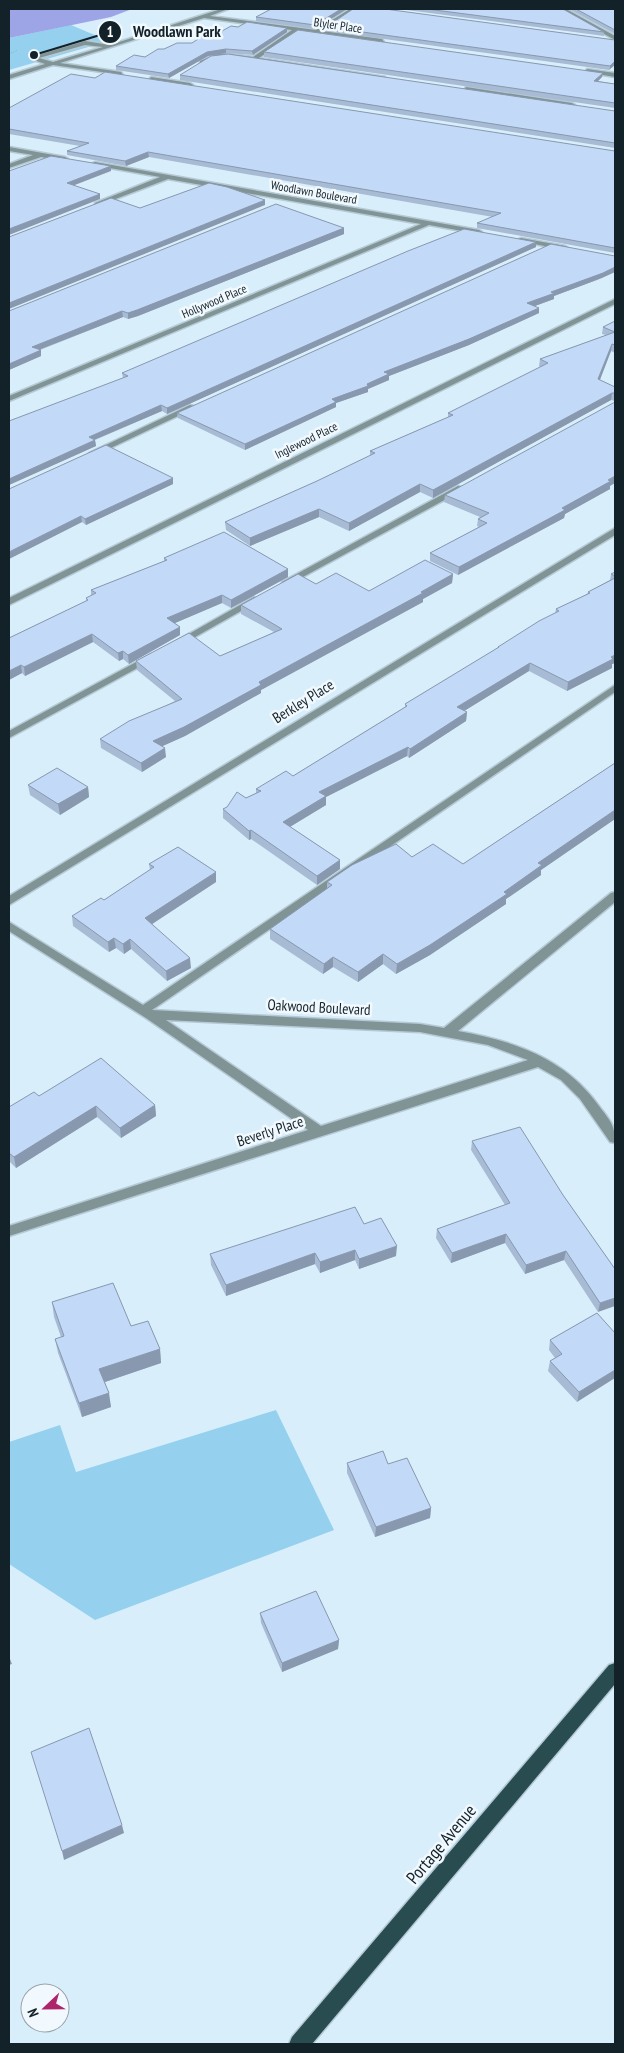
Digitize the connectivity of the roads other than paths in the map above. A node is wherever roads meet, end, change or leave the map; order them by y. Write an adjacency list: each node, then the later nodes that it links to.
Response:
1 (225, 9): 4 (street)
2 (353, 9): 6 (street)
3 (564, 9): 8 (street)
4 (206, 17): 5 (street, Blyler Place); 10 (street)
5 (298, 29): 6 (street, Blyler Place); 11 (street)
6 (317, 32): 9 (street, Blyler Place)
7 (606, 40): 8 (street)
8 (615, 40)
9 (384, 42)
10 (108, 46): 12 (street); 12 (street)
11 (255, 58): 13 (street); 20 (street)
12 (52, 63): 16 (street); 17 (street)
13 (194, 68)
14 (577, 69): 15 (street)
15 (615, 75)
16 (131, 76)
17 (9, 77)
18 (141, 77): 21 (street)
19 (178, 77): 21 (street)
20 (388, 78)
21 (170, 82): 22 (street)
22 (198, 86)
23 (461, 89): 24 (street)
24 (576, 106)
25 (9, 149): 26 (street)
26 (40, 155): 27 (street); 29 (street)
27 (69, 160)
28 (88, 163): 30 (street, Woodlawn Boulevard)
29 (9, 166)
30 (167, 177): 31 (street, Woodlawn Boulevard); 32 (street)
31 (291, 199): 33 (street); 34 (street, Woodlawn Boulevard)
32 (91, 206)
33 (274, 207)
34 (428, 223): 35 (street, Woodlawn Boulevard); 41 (street, Hollywood Place)
35 (484, 233)
36 (512, 238): 37 (street)
37 (550, 245): 38 (street); 39 (street)
38 (569, 248)
39 (533, 254)
40 (615, 301): 48 (street, Inglewood Place)
41 (9, 399)
42 (204, 402): 43 (street)
43 (88, 455)
44 (469, 484): 46 (street)
45 (615, 531): 52 (street, Berkley Place)
46 (279, 587)
47 (262, 596): 50 (street)
48 (9, 602)
49 (615, 688): 54 (street)
50 (9, 735)
51 (615, 896): 55 (street)
52 (9, 901)
53 (9, 926): 54 (street, Oakwood Boulevard)
54 (146, 1013): 55 (street, Oakwood Boulevard); 57 (street)
55 (448, 1032): 56 (street, Oakwood Boulevard)
56 (541, 1061): 57 (street, Beverly Place); 58 (street, Oakwood Boulevard)
57 (320, 1132): 59 (street, Beverly Place)
58 (615, 1138)
59 (9, 1231)
60 (615, 1671): 61 (main road, Portage Avenue)
61 (300, 2044)

